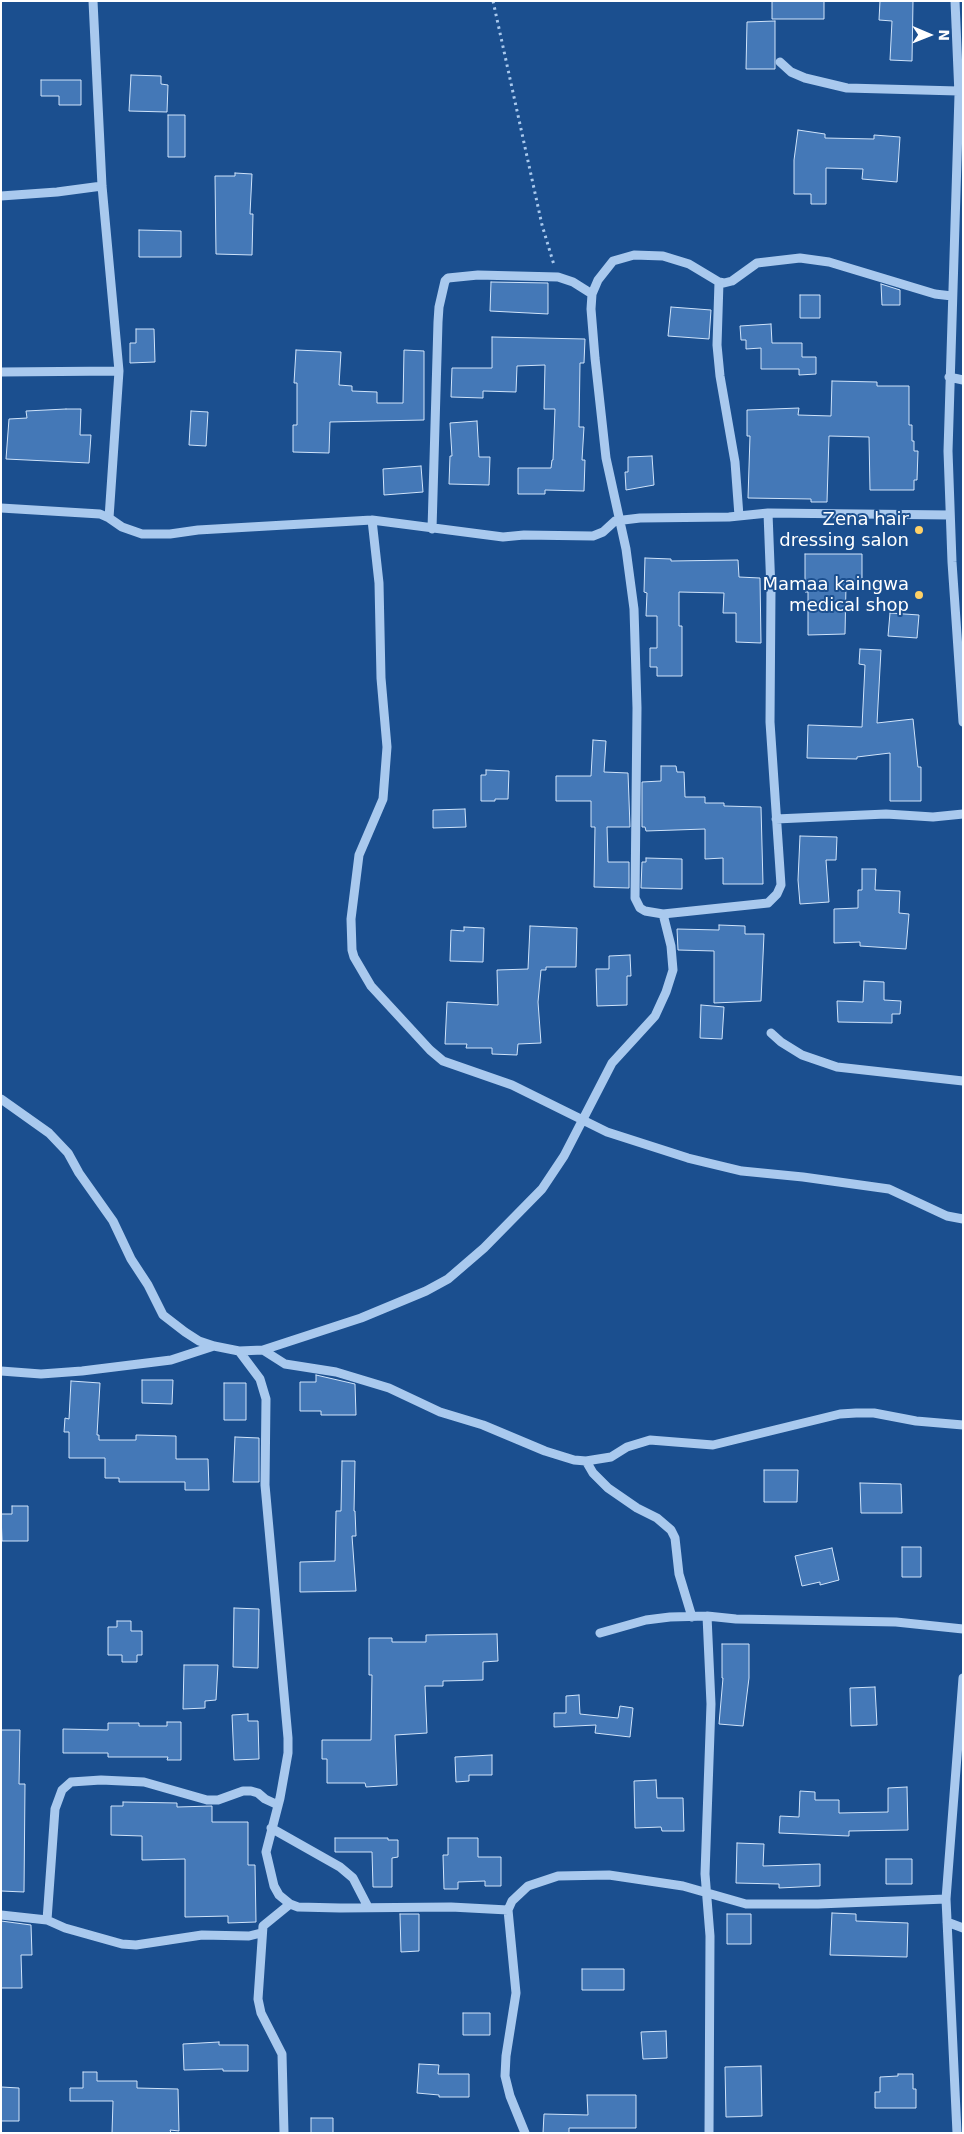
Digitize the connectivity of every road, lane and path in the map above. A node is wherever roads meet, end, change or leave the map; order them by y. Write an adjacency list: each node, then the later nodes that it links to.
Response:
1 (93, 1): 6 (street)
2 (493, 1): 8 (path)
3 (954, 1): 5 (street)
4 (780, 62): 5 (street)
5 (960, 94): 11 (street)
6 (102, 186): 7 (street); 12 (street)
7 (1, 196)
8 (558, 277): 10 (street); 23 (street)
9 (719, 282): 10 (street); 11 (street); 19 (street)
10 (592, 294): 22 (street)
11 (952, 296): 14 (street)
12 (119, 371): 13 (street); 20 (street)
13 (1, 372)
14 (949, 377): 15 (street); 18 (street)
15 (963, 380)
16 (1, 508): 20 (street)
17 (768, 513): 18 (street); 19 (street); 26 (street)
18 (950, 514): 24 (street)
19 (739, 516): 22 (street)
20 (109, 518): 21 (street)
21 (372, 520): 23 (street); 31 (street)
22 (619, 520): 23 (street); 27 (street)
23 (432, 529)
24 (963, 722)
25 (963, 814): 26 (street)
26 (776, 819): 27 (street)
27 (663, 914): 31 (street)
28 (771, 1033): 29 (street)
29 (963, 1081)
30 (1, 1098): 33 (street)
31 (584, 1119): 32 (street); 34 (street)
32 (963, 1219)
33 (214, 1346): 35 (street); 36 (street)
34 (263, 1350): 35 (street); 38 (street)
35 (239, 1351): 45 (street)
36 (1, 1371)
37 (963, 1425): 38 (street)
38 (586, 1460): 40 (street)
39 (707, 1616): 40 (street); 41 (street); 47 (street)
40 (692, 1617): 42 (street)
41 (963, 1629)
42 (600, 1632)
43 (963, 1678): 44 (street)
44 (959, 1774): 48 (street)
45 (278, 1805): 46 (street); 53 (street)
46 (271, 1828): 49 (street); 50 (street)
47 (705, 1892): 48 (street); 51 (street); 60 (street)
48 (946, 1899): 54 (street)
49 (290, 1904): 50 (street); 56 (street)
50 (368, 1908): 51 (street)
51 (508, 1910): 59 (street)
52 (1, 1915): 53 (street)
53 (47, 1920): 56 (street)
54 (947, 1922): 55 (street); 57 (street)
55 (963, 1928)
56 (261, 1933): 58 (street)
57 (959, 2117): 61 (street)
58 (284, 2133)
59 (525, 2133)
60 (708, 2133)
61 (957, 2133)

